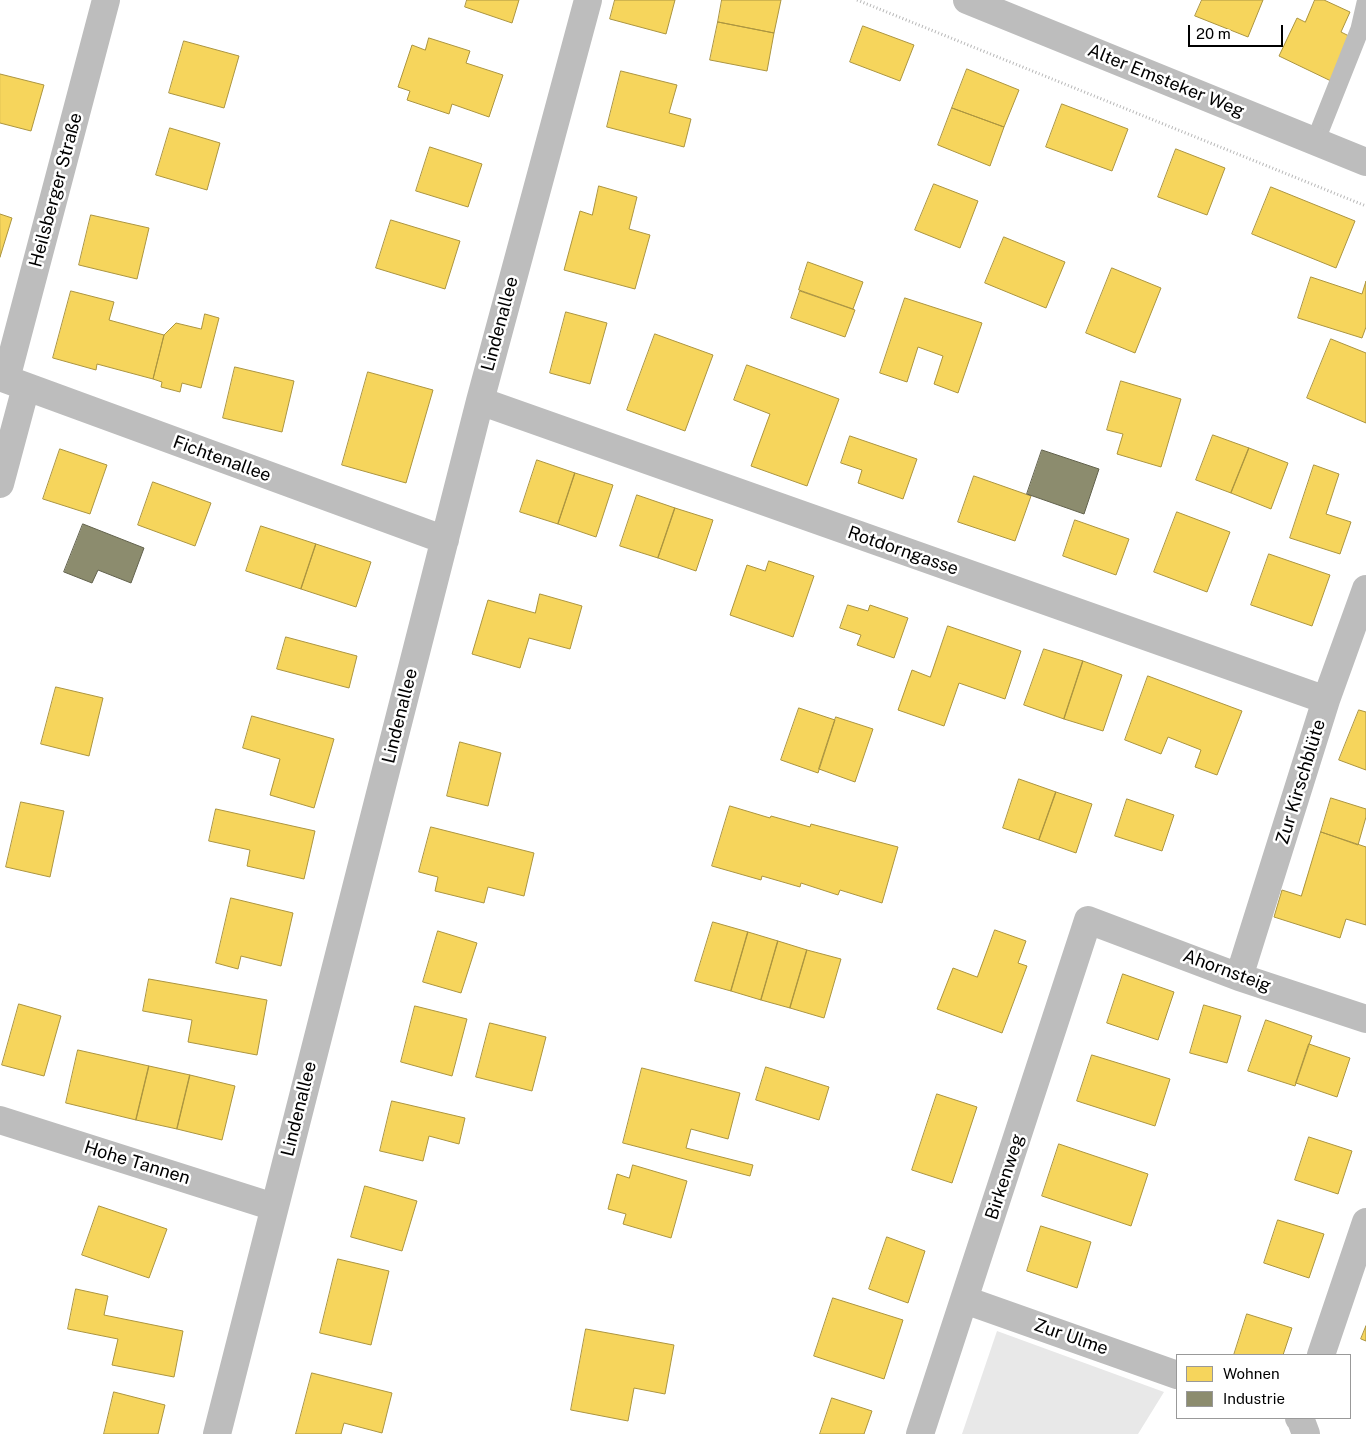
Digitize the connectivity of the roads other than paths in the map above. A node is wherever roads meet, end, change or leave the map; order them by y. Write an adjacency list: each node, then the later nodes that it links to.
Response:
1 (106, 0): 7 (street, Heilsberger Straße)
2 (588, 0): 8 (street, Lindenallee)
3 (967, 0): 5 (street, Alter Emsteker Weg)
4 (1366, 3): 5 (lane)
5 (1315, 142): 6 (street, Alter Emsteker Weg)
6 (1366, 162)
7 (11, 381): 9 (street, Heilsberger Straße); 10 (street, Fichtenallee)
8 (480, 401): 10 (street, Lindenallee); 12 (street, Rotdorngasse)
9 (0, 484)
10 (445, 540): 17 (street, Lindenallee)
11 (1366, 589): 12 (street, Zur Kirschblüte)
12 (1326, 700): 14 (street, Zur Kirschblüte)
13 (1088, 920): 14 (street, Ahornsteig); 19 (street, Birkenweg)
14 (1240, 977): 15 (street, Ahornsteig)
15 (1366, 1019)
16 (0, 1120): 17 (street, Hohe Tannen)
17 (274, 1207): 23 (street, Lindenallee)
18 (1366, 1222): 20 (street)
19 (965, 1300): 21 (street, Zur Ulme); 24 (street, Birkenweg)
20 (1321, 1354)
21 (1176, 1375)
22 (1300, 1419): 25 (street)
23 (217, 1434)
24 (920, 1434)
25 (1306, 1434)

